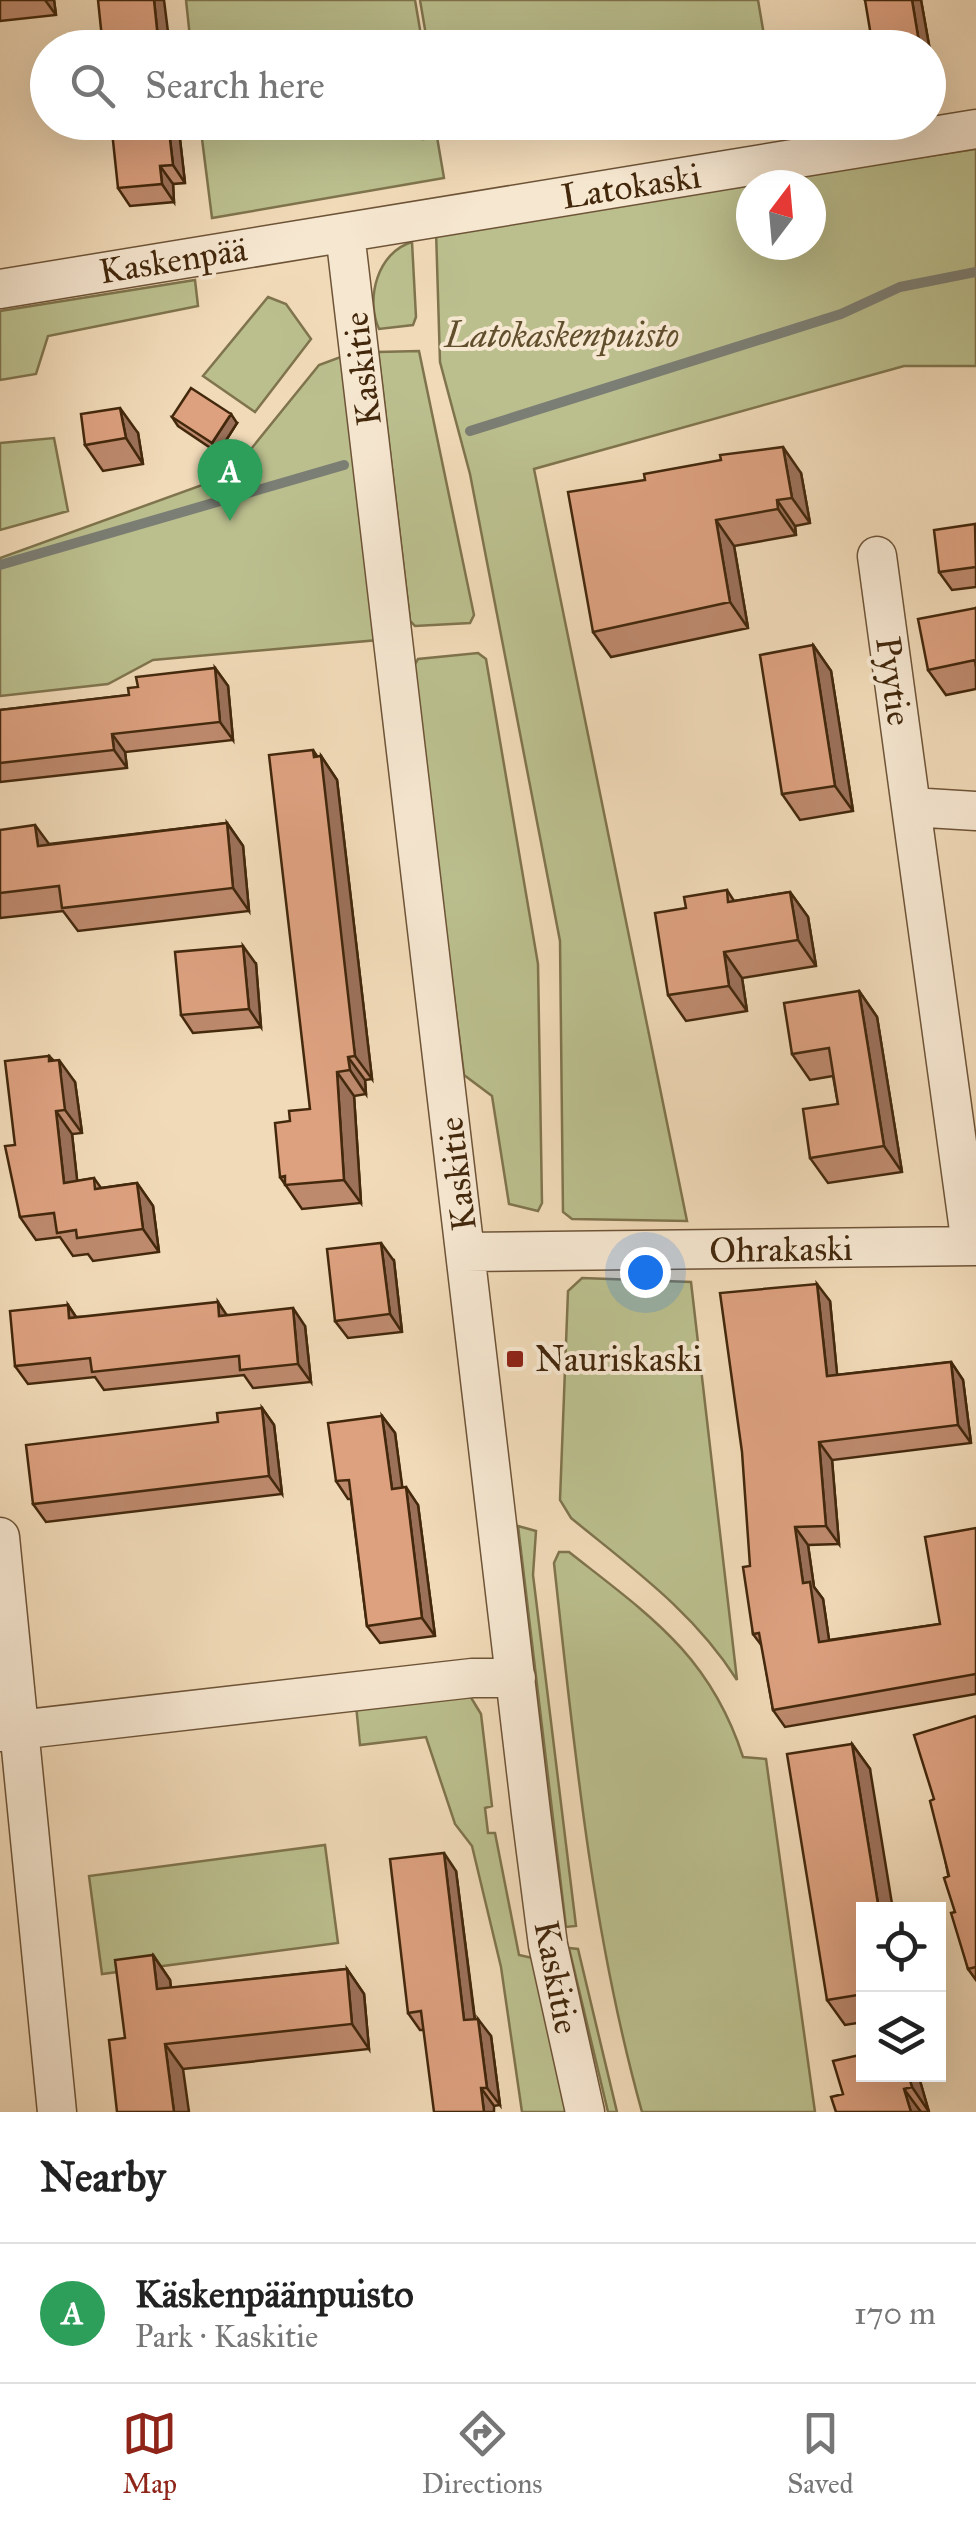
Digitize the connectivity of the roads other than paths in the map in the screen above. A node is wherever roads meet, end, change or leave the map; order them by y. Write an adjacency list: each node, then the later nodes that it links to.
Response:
1 (976, 129): 2 (street, Latokaski)
2 (946, 134)
3 (909, 140): 4 (street, Latokaski)
4 (346, 232): 5 (street, Kaskenpää); 10 (street, Kaskitie)
5 (0, 289)
6 (877, 556): 7 (street, Pyytie)
7 (911, 806): 8 (street); 9 (street, Pyytie)
8 (976, 811)
9 (974, 1246): 10 (street, Ohrakaski)
10 (466, 1252): 12 (street, Kaskitie)
11 (0, 1537): 13 (street)
12 (516, 1678): 13 (street); 15 (street, Kaskitie)
13 (8, 1731): 14 (street)
14 (57, 2112)
15 (586, 2112)

